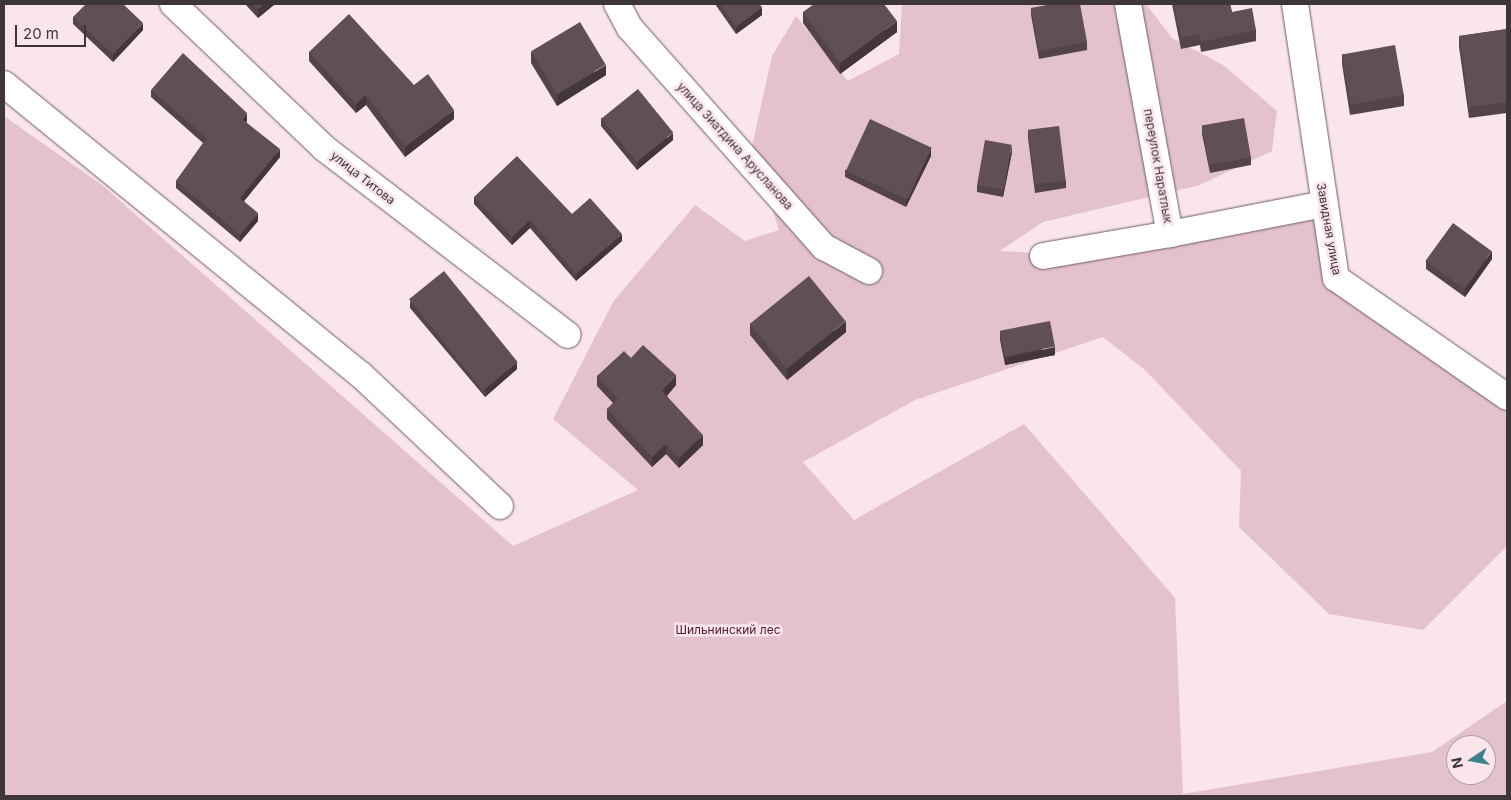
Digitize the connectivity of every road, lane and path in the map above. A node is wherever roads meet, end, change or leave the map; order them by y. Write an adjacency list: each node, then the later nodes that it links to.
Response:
1 (173, 4): 10 (street, улица Титова)
2 (617, 4): 9 (street, улица Зиатдина Арусланова)
3 (1128, 4): 7 (street, переулок Наратлык)
4 (1295, 4): 6 (street, Завидная улица)
5 (4, 84): 12 (street)
6 (1324, 204): 7 (street, переулок Наратлык); 11 (street, Завидная улица)
7 (1170, 234): 8 (street)
8 (1043, 256)
9 (869, 271)
10 (568, 335)
11 (1507, 397)
12 (500, 506)

